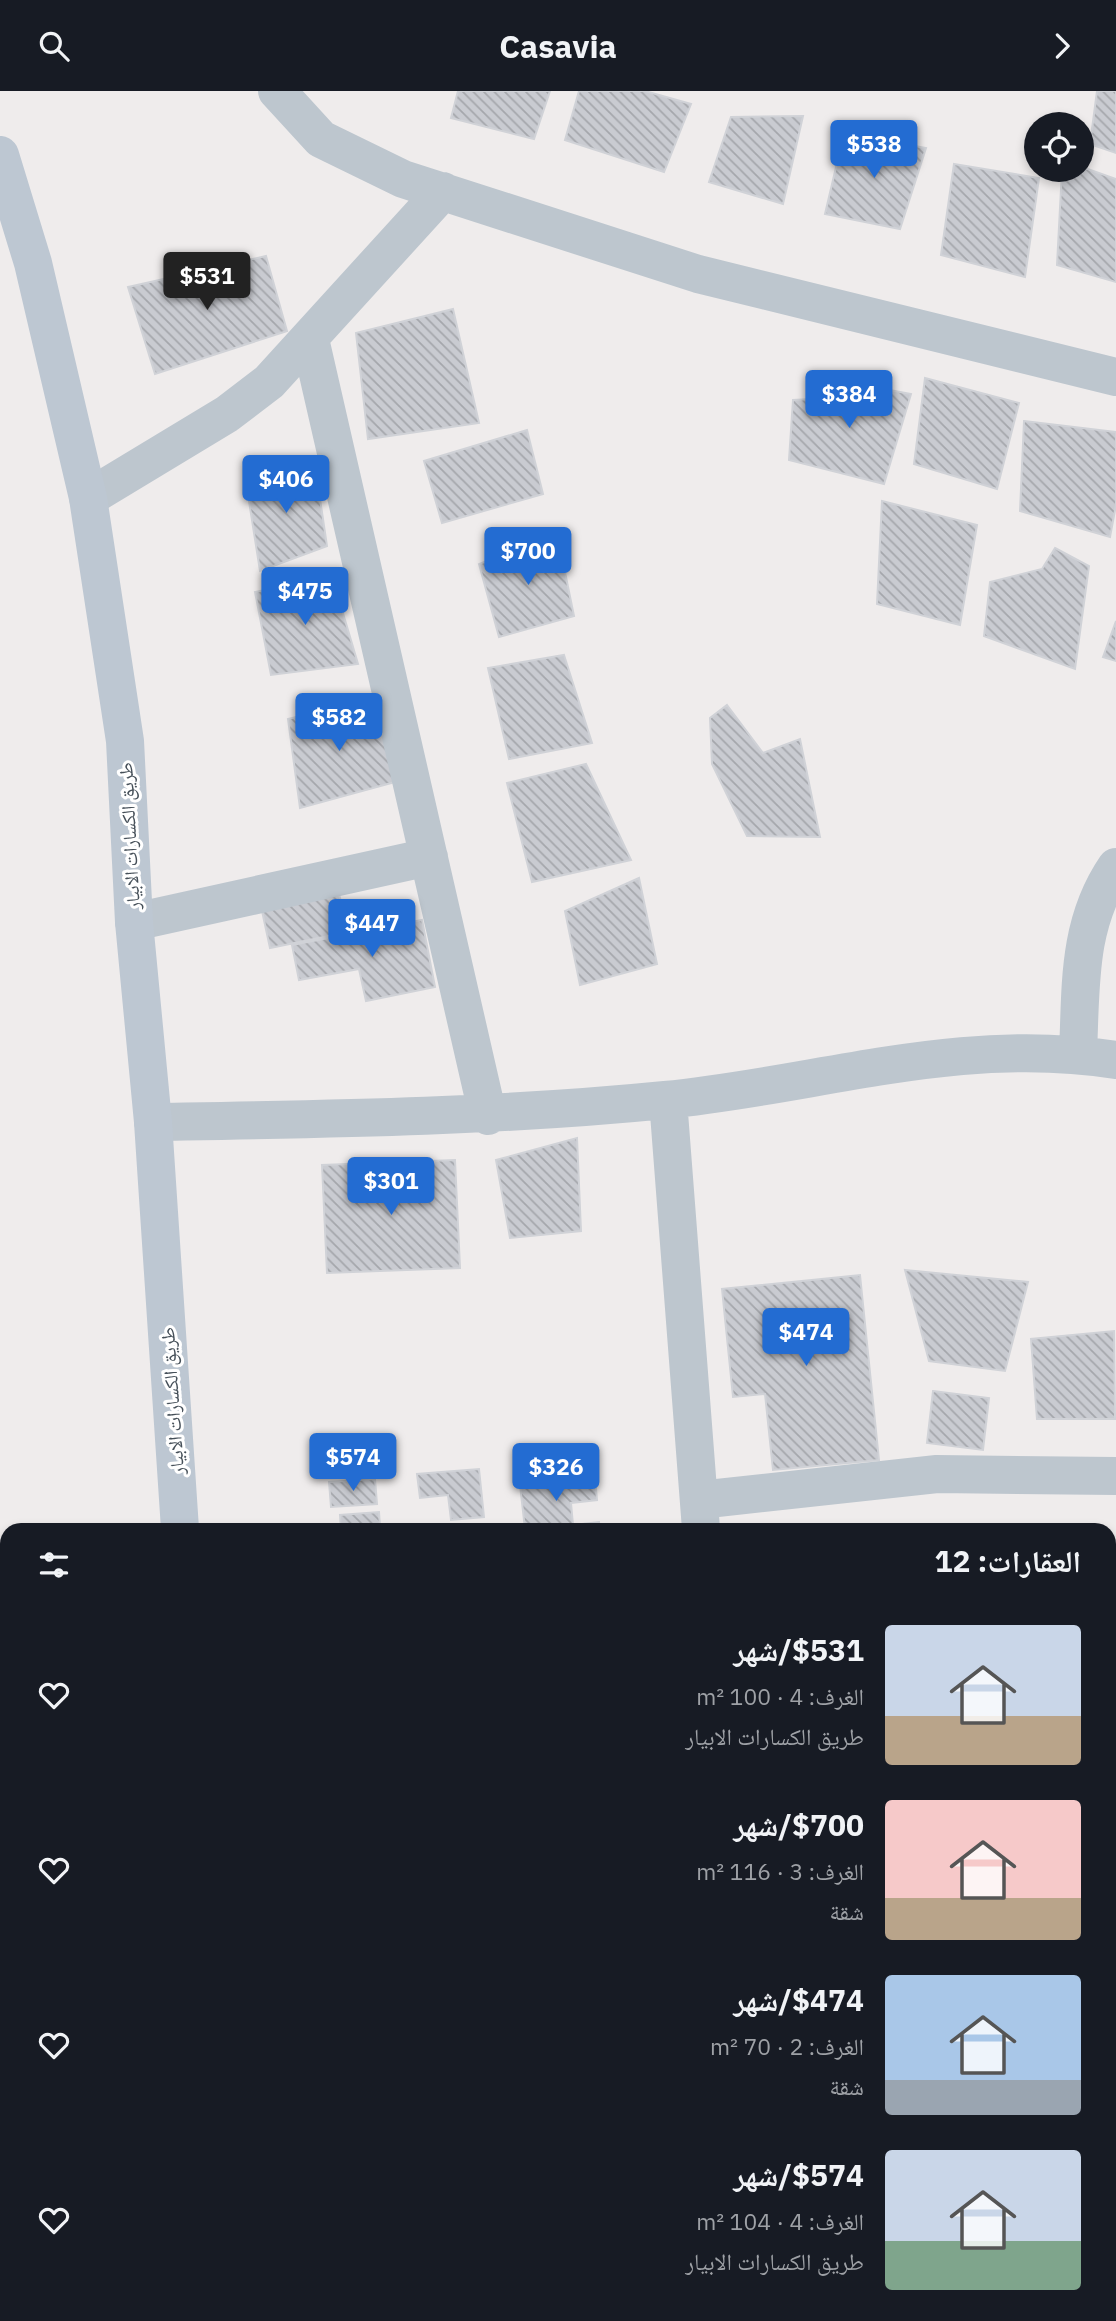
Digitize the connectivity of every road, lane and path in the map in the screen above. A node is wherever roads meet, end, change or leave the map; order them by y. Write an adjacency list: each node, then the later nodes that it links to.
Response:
1 (277, 91): 3 (street)
2 (0, 155): 6 (street, طريق الكسارات الابيار)
3 (443, 191): 4 (street); 5 (street)
4 (310, 339): 6 (street); 7 (street)
5 (1116, 377)
6 (88, 498): 9 (street, طريق الكسارات الابيار)
7 (429, 857): 9 (street); 13 (street)
8 (1116, 867): 10 (street)
9 (134, 922): 14 (street, طريق الكسارات الابيار)
10 (1078, 1054): 11 (street); 12 (street)
11 (1116, 1060)
12 (668, 1100): 13 (street); 16 (street)
13 (488, 1115): 14 (street)
14 (153, 1122): 17 (street, طريق الكسارات الابيار)
15 (1116, 1476): 16 (street)
16 (700, 1515)
17 (180, 1523)

